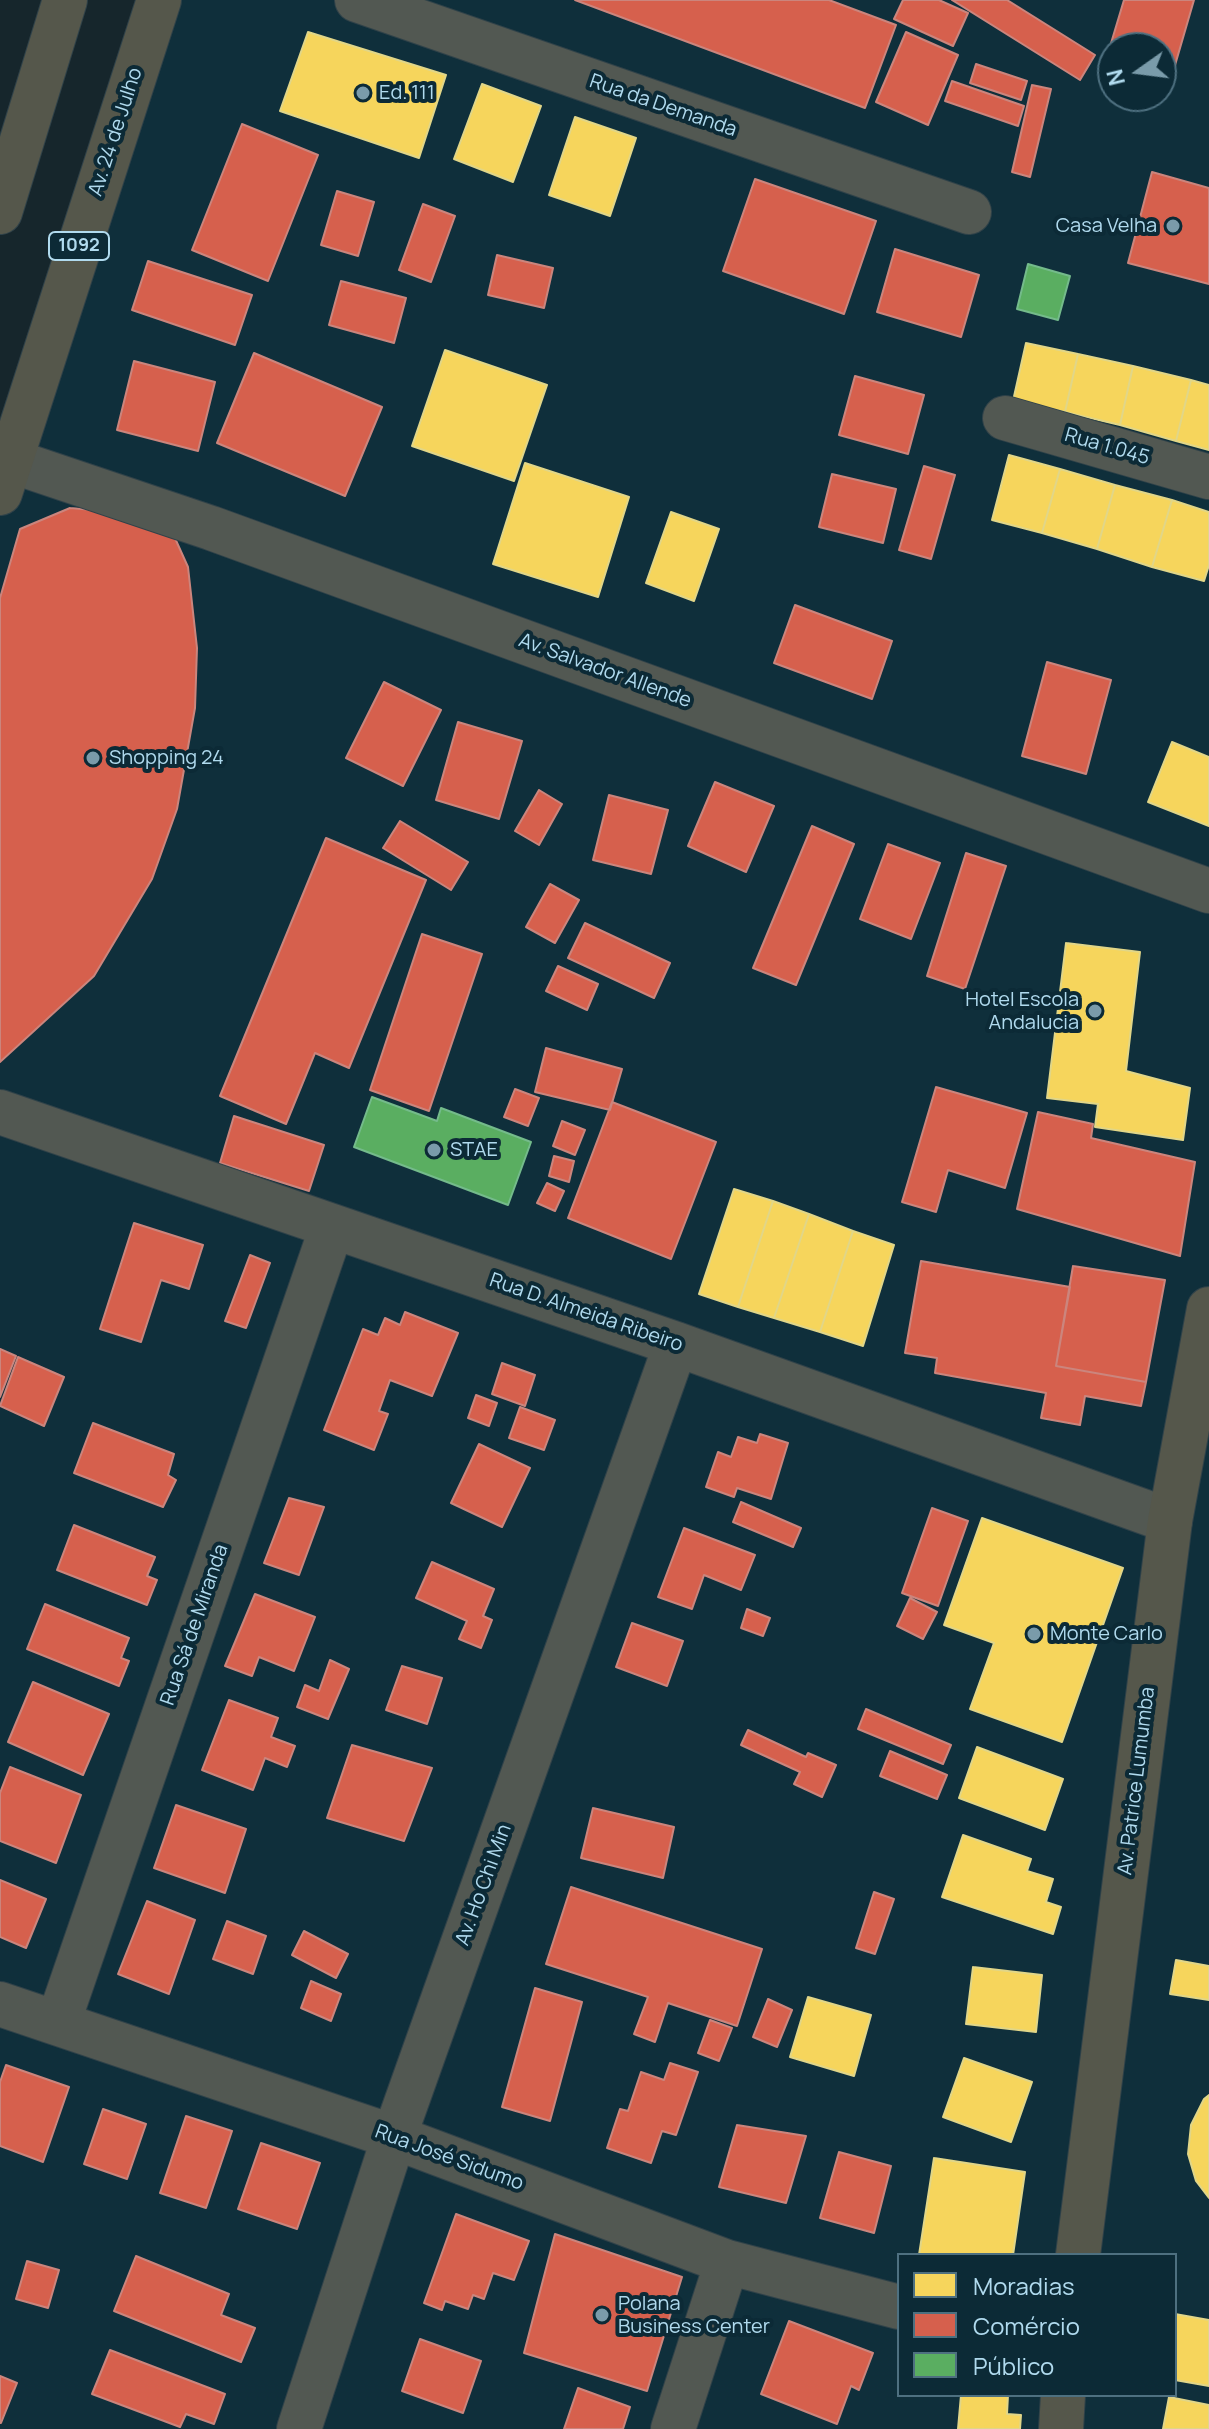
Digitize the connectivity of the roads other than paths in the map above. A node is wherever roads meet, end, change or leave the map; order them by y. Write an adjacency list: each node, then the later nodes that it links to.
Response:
1 (65, 0): 4 (main road)
2 (159, 0): 7 (main road, Av. 24 de Julho / 1092)
3 (357, 0): 5 (street, Rua da Demanda)
4 (0, 212)
5 (969, 212)
6 (1005, 418): 8 (street, Rua 1.045)
7 (3, 470): 9 (street, Av. Salvador Allende)
8 (1209, 477)
9 (1209, 891)
10 (0, 1112): 11 (street, Rua D. Almeida Ribeiro)
11 (332, 1227): 13 (street, Rua D. Almeida Ribeiro); 16 (street, Rua Sá de Miranda)
12 (1209, 1309): 14 (main road, Av. Patrice Lumumba)
13 (676, 1344): 14 (street, Rua D. Almeida Ribeiro); 17 (street, Av. Ho Chi Min)
14 (1170, 1521): 18 (main road, Av. Patrice Lumumba)
15 (0, 2004): 16 (street, Rua José Sidumo)
16 (58, 2023): 17 (street, Rua José Sidumo)
17 (394, 2137): 19 (street, Rua José Sidumo); 22 (street, Av. Ho Chi Min)
18 (1078, 2253)
19 (727, 2262): 20 (street, Rua José Sidumo); 23 (street)
20 (897, 2306)
21 (1063, 2397): 24 (main road)
22 (299, 2429)
23 (673, 2429)
24 (1061, 2429)

